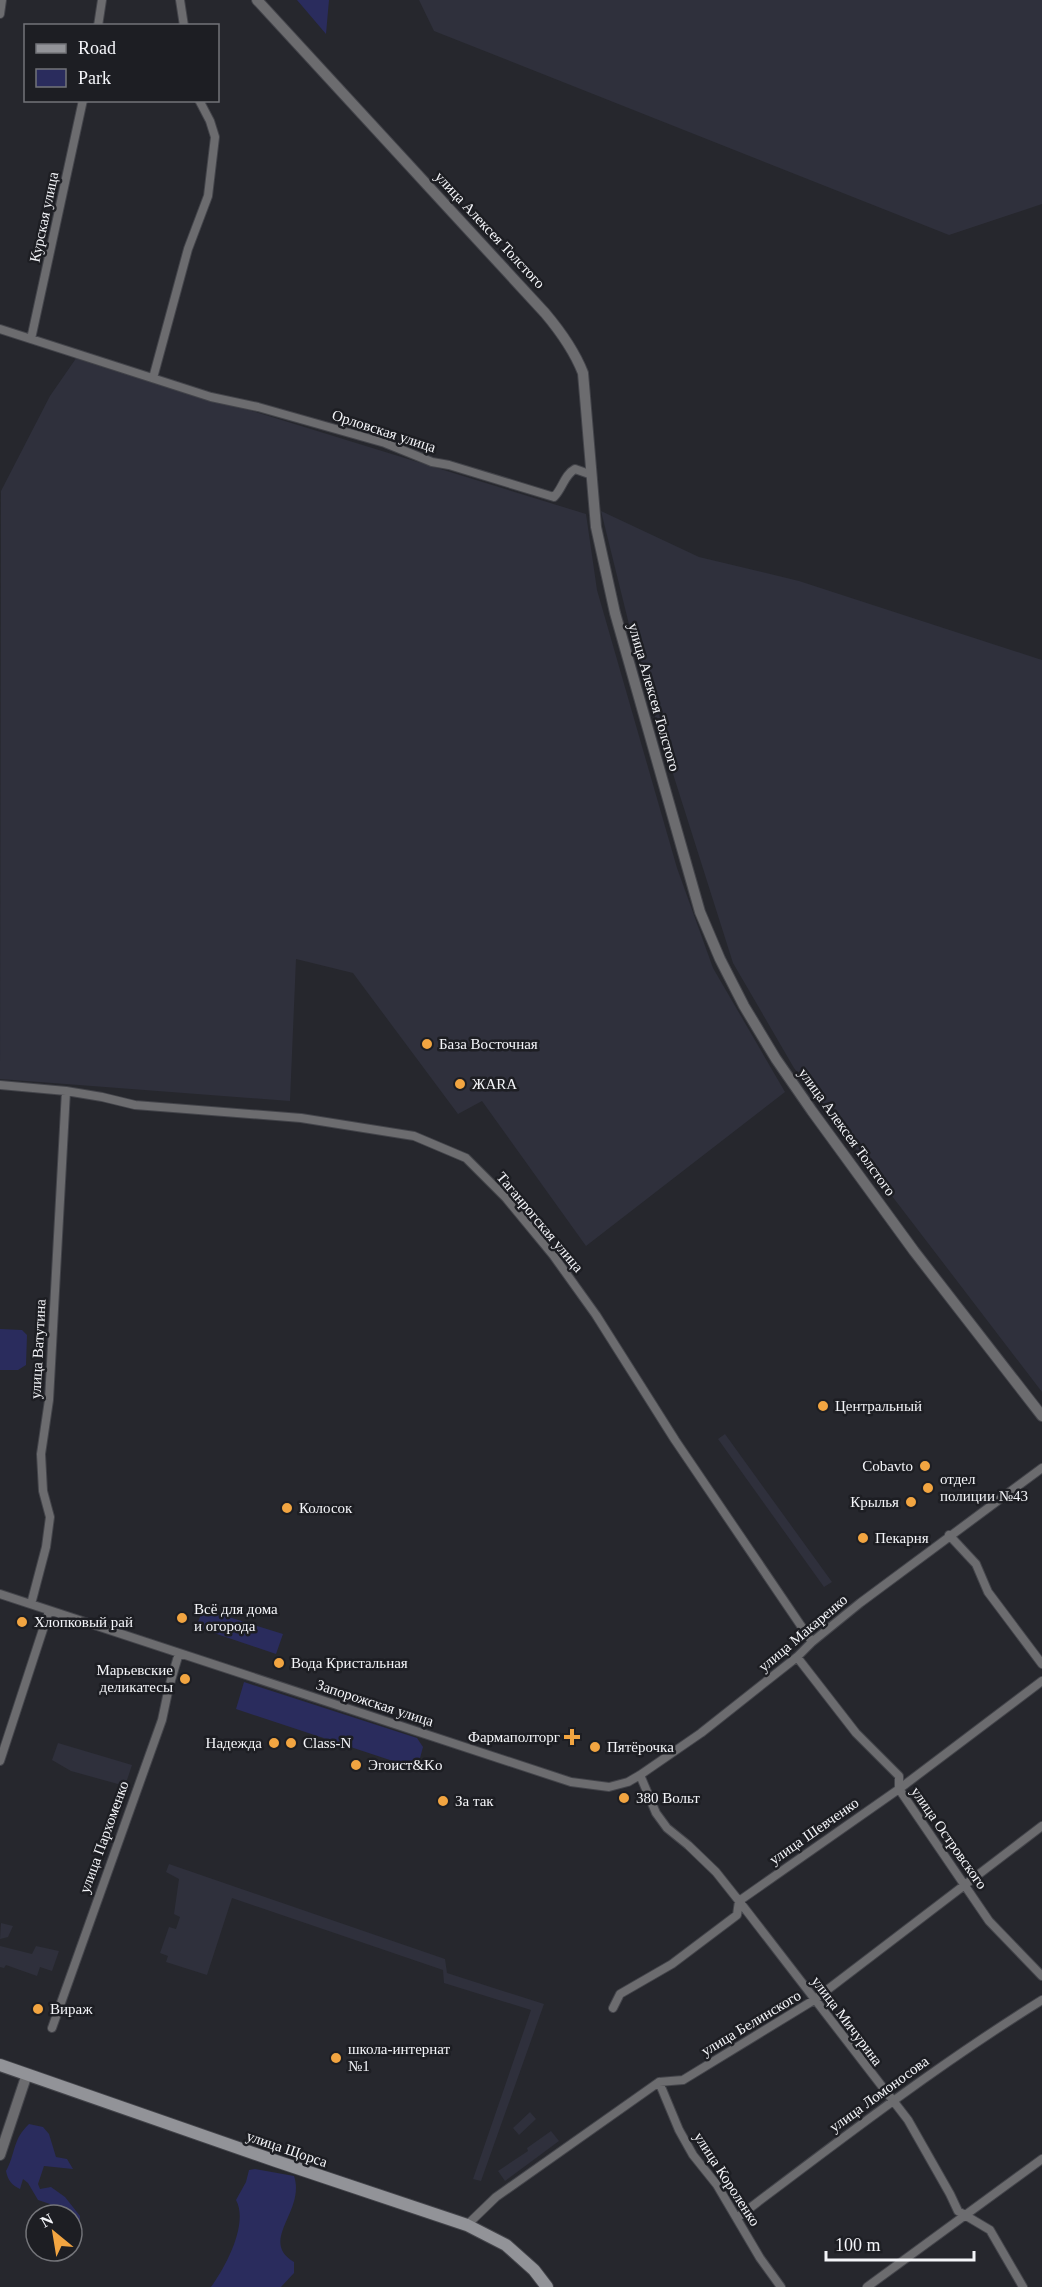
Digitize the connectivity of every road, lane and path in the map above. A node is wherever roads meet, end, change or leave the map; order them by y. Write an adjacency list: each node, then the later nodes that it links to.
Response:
1 (2, 0): 5 (street)
2 (102, 0): 6 (street)
3 (180, 0): 7 (street)
4 (257, 0): 13 (street, улица Алексея Толстого)
5 (0, 14)
6 (98, 24)
7 (184, 24)
8 (83, 102): 11 (street, Курская улица)
9 (200, 102): 12 (street)
10 (0, 329): 11 (street, Орловская улица)
11 (31, 339): 12 (street, Орловская улица)
12 (153, 378): 13 (street, Орловская улица)
13 (592, 474): 16 (street, улица Алексея Толстого)
14 (0, 1085): 15 (street, Таганрогская улица)
15 (66, 1091): 20 (street, улица Ватутина); 22 (street, Таганрогская улица)
16 (1042, 1416)
17 (1042, 1468): 18 (street, улица Макаренко)
18 (949, 1535): 22 (street, улица Макаренко); 25 (street)
19 (0, 1594): 20 (street, Запорожская улица)
20 (31, 1604): 21 (street, Запорожская улица)
21 (49, 1611): 23 (street, Запорожская улица); 27 (street)
22 (812, 1642): 24 (street, улица Макаренко)
23 (179, 1653): 29 (street, Запорожская улица); 38 (street, улица Пархоменко)
24 (797, 1657): 28 (street, улица Макаренко); 30 (street, улица Островского)
25 (1042, 1664)
26 (1042, 1681): 30 (street, улица Шевченко)
27 (0, 1761)
28 (640, 1775): 29 (street, улица Макаренко); 33 (street, улица Мичурина)
29 (571, 1782)
30 (899, 1789): 32 (street, улица Островского); 33 (street, улица Шевченко)
31 (1042, 1826): 32 (street, улица Белинского)
32 (965, 1883): 34 (street, улица Островского); 35 (street, улица Белинского)
33 (739, 1901): 35 (street, улица Мичурина); 37 (street, улица Шевченко)
34 (1042, 1976)
35 (814, 2000): 41 (street, улица Белинского); 42 (street, улица Мичурина)
36 (1042, 2000): 42 (street, улица Ломоносова)
37 (613, 2008)
38 (52, 2028)
39 (0, 2065): 40 (main road, улица Щорса)
40 (27, 2074): 43 (street); 47 (main road, улица Щорса)
41 (659, 2082): 46 (street, улица Короленко); 47 (street, улица Белинского)
42 (891, 2101): 45 (street, улица Мичурина); 46 (street, улица Ломоносова)
43 (0, 2156)
44 (1042, 2159): 45 (street)
45 (966, 2215): 50 (street); 51 (street, улица Мичурина)
46 (738, 2217): 49 (street, улица Короленко)
47 (467, 2225): 48 (main road, улица Щорса)
48 (547, 2287)
49 (781, 2287)
50 (867, 2287)
51 (1023, 2287)

